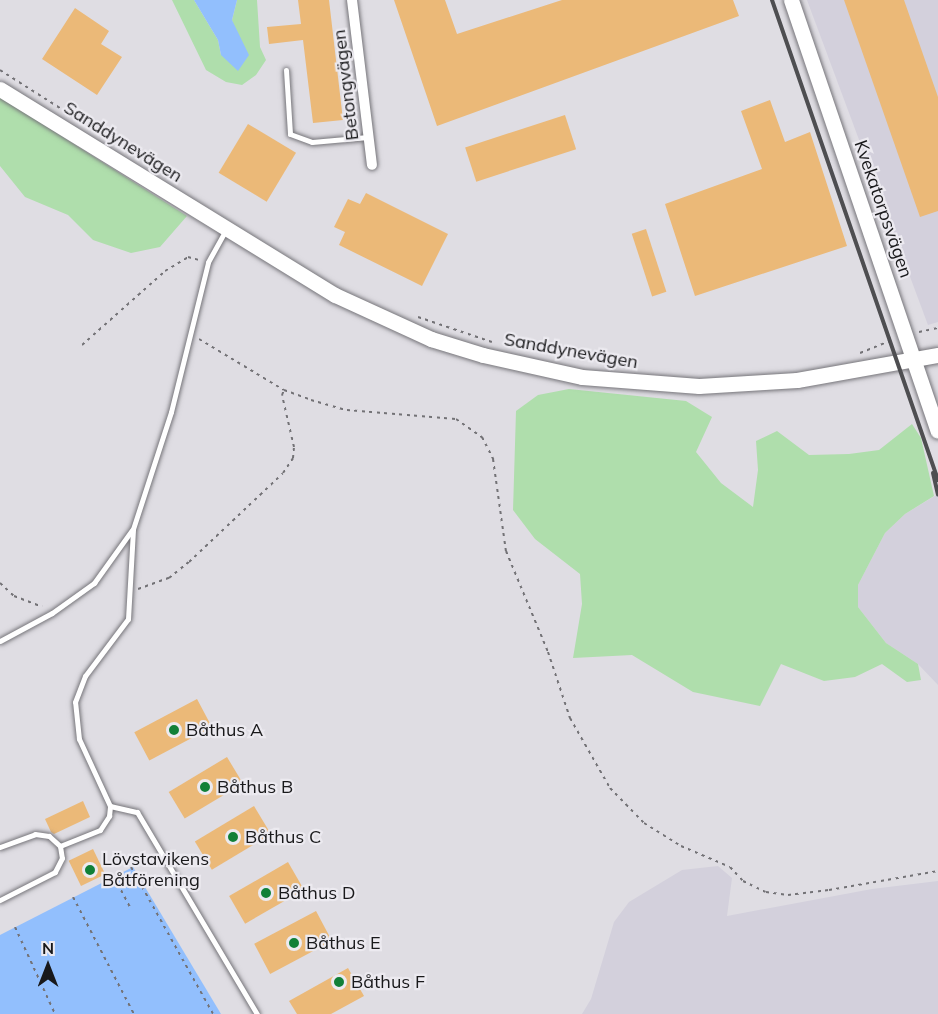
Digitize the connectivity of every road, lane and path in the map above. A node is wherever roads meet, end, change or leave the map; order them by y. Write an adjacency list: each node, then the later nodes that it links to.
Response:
1 (352, 0): 7 (street, Betongvägen)
2 (791, 0): 14 (street, Kvekatorpsvägen)
3 (0, 70): 6 (path)
4 (286, 70): 7 (lane)
5 (0, 89): 9 (street, Sanddynevägen)
6 (76, 118)
7 (368, 137): 8 (street, Betongvägen)
8 (372, 165)
9 (226, 229): 10 (lane); 19 (street, Sanddynevägen)
10 (208, 262): 13 (lane); 16 (path)
11 (414, 315): 15 (path)
12 (938, 328): 14 (path)
13 (188, 334): 20 (path); 22 (lane)
14 (907, 336): 17 (path); 19 (street, Kvekatorpsvägen)
15 (499, 344)
16 (82, 345)
17 (855, 355)
18 (938, 355): 19 (street, Sanddynevägen)
19 (915, 359): 21 (street, Kvekatorpsvägen)
20 (284, 390): 24 (path); 31 (path)
21 (938, 431)
22 (133, 529): 24 (lane); 25 (lane)
23 (0, 583): 25 (path)
24 (131, 588): 27 (lane)
25 (52, 613): 26 (lane)
26 (0, 642)
27 (110, 806): 28 (lane); 40 (lane)
28 (60, 846): 29 (lane); 34 (lane)
29 (0, 847)
30 (131, 867): 39 (path)
31 (938, 871)
32 (114, 877): 35 (path)
33 (74, 897): 38 (path)
34 (0, 900)
35 (131, 909)
36 (15, 927): 37 (path)
37 (55, 1014)
38 (134, 1014)
39 (213, 1014)
40 (257, 1014)

